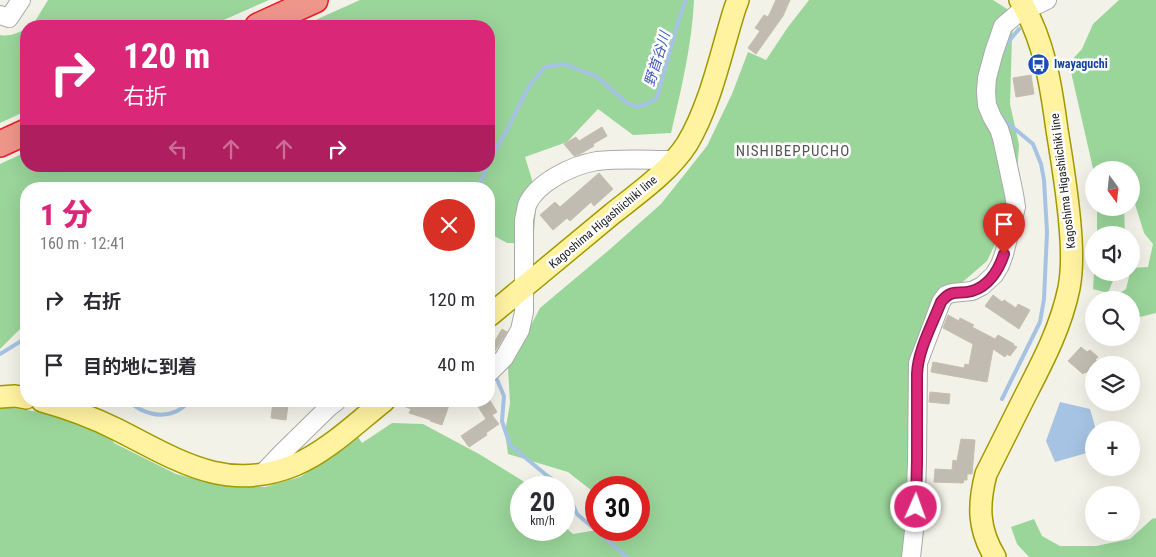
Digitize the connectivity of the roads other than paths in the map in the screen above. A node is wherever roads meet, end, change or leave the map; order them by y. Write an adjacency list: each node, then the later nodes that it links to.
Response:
1 (21, 0): 6 (street)
2 (315, 0): 7 (highway)
3 (738, 0): 10 (main road, Kagoshima Higashiichiki line)
4 (1047, 0): 5 (street)
5 (1023, 5): 20 (street); 21 (main road, Kagoshima Higashiichiki line)
6 (0, 15)
7 (271, 20)
8 (20, 135): 9 (highway)
9 (0, 144)
10 (674, 160): 11 (main road, Kagoshima Higashiichiki line); 11 (street)
11 (525, 286): 12 (main road, Kagoshima Higashiichiki line); 13 (street)
12 (495, 311)
13 (495, 367)
14 (0, 397): 15 (main road)
15 (20, 397)
16 (64, 407): 19 (main road)
17 (329, 407): 19 (street)
18 (376, 407): 19 (main road)
19 (262, 474)
20 (911, 557)
21 (995, 557)

